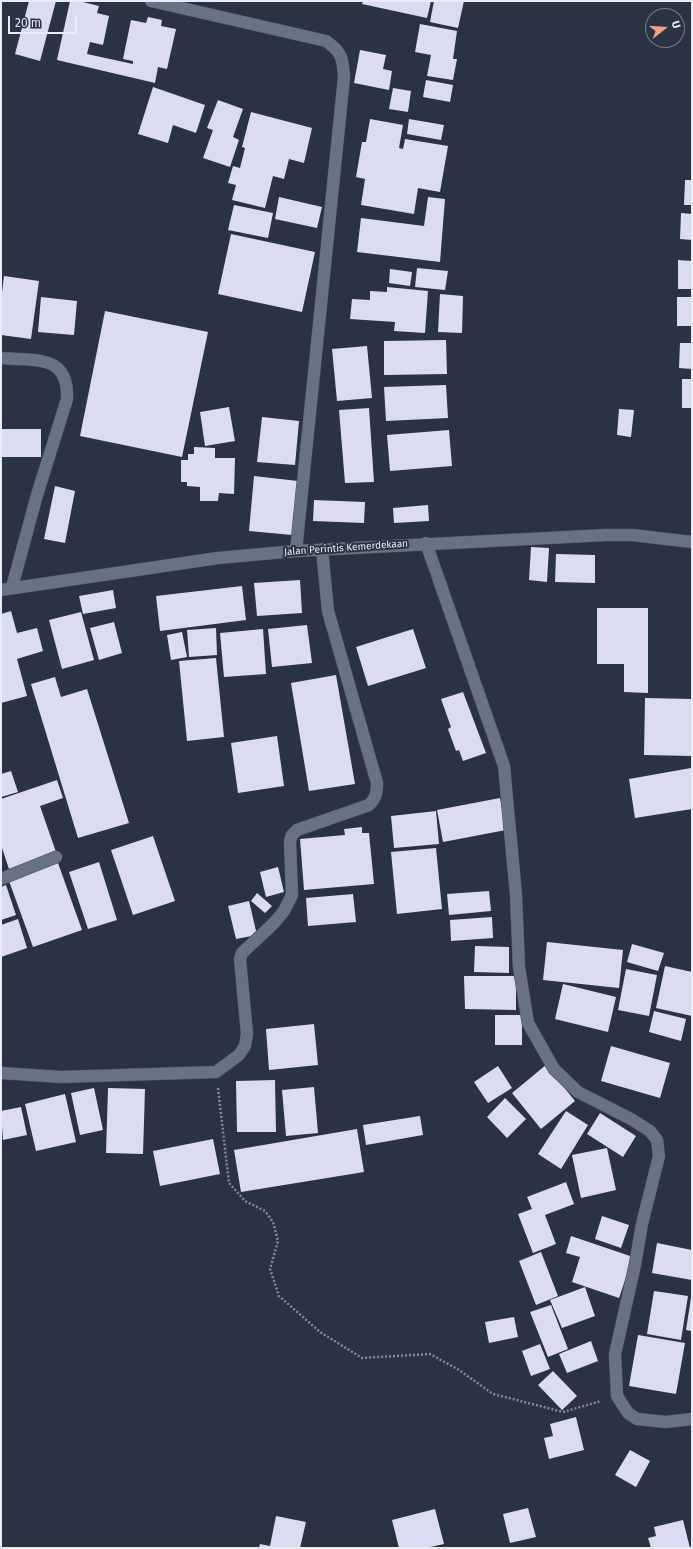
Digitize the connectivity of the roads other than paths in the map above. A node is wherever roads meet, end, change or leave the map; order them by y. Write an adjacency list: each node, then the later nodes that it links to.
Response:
1 (150, 1): 6 (street)
2 (1, 358): 7 (street)
3 (692, 542): 4 (street, Jalan Perintis Kemerdekaan)
4 (426, 543): 5 (street, Jalan Perintis Kemerdekaan); 11 (street)
5 (322, 549): 6 (street, Jalan Perintis Kemerdekaan); 10 (street)
6 (296, 551): 7 (street, Jalan Perintis Kemerdekaan)
7 (7, 588)
8 (56, 857): 9 (street)
9 (1, 879)
10 (1, 1073)
11 (692, 1419)

